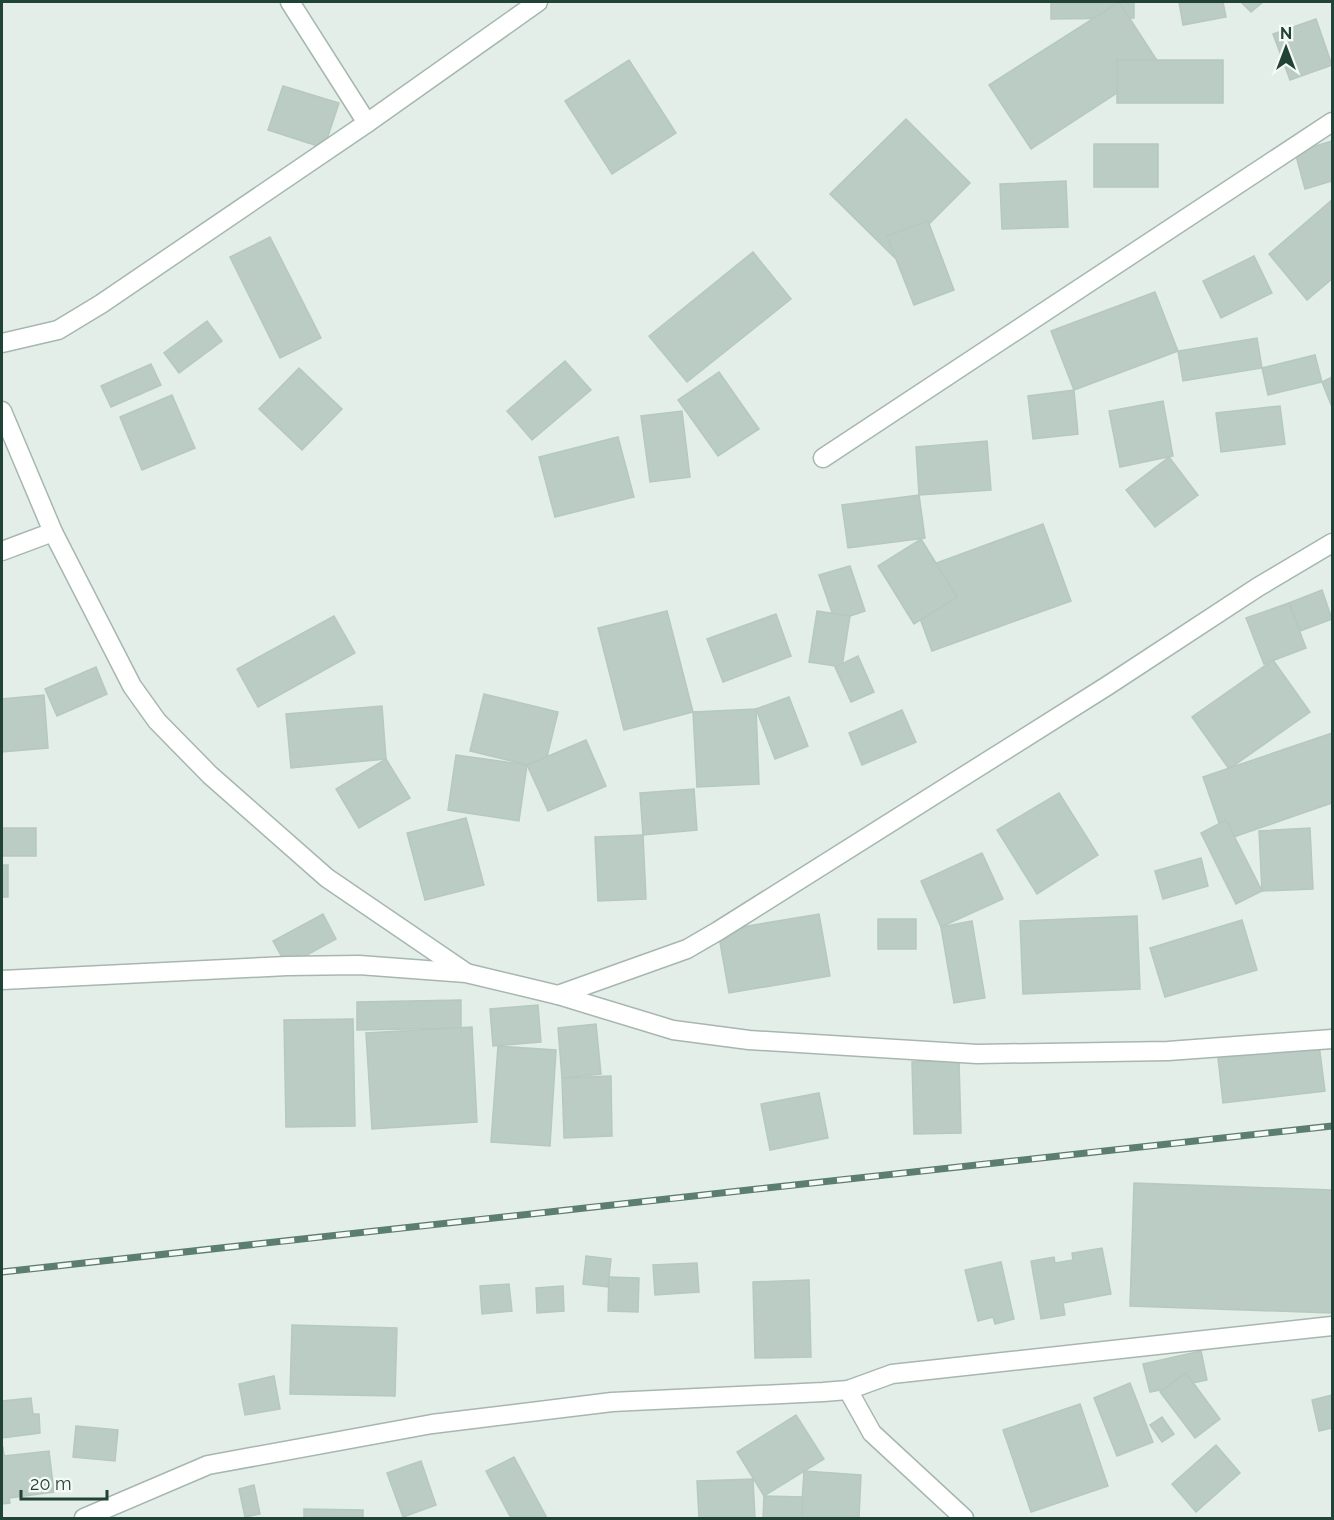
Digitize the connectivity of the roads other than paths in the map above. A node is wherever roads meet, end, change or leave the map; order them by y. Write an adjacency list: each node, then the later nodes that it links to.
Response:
1 (290, 2): 4 (street)
2 (538, 2): 4 (street)
3 (1332, 122): 7 (street)
4 (367, 123): 5 (street)
5 (2, 343)
6 (2, 411): 8 (street)
7 (823, 458)
8 (53, 532): 10 (street); 11 (street)
9 (1332, 543): 13 (street)
10 (2, 551)
11 (466, 973): 12 (street); 13 (street)
12 (2, 980)
13 (558, 994): 14 (street)
14 (1332, 1039)
15 (1332, 1326): 16 (street)
16 (848, 1390): 17 (street); 18 (street)
17 (84, 1518)
18 (964, 1518)

